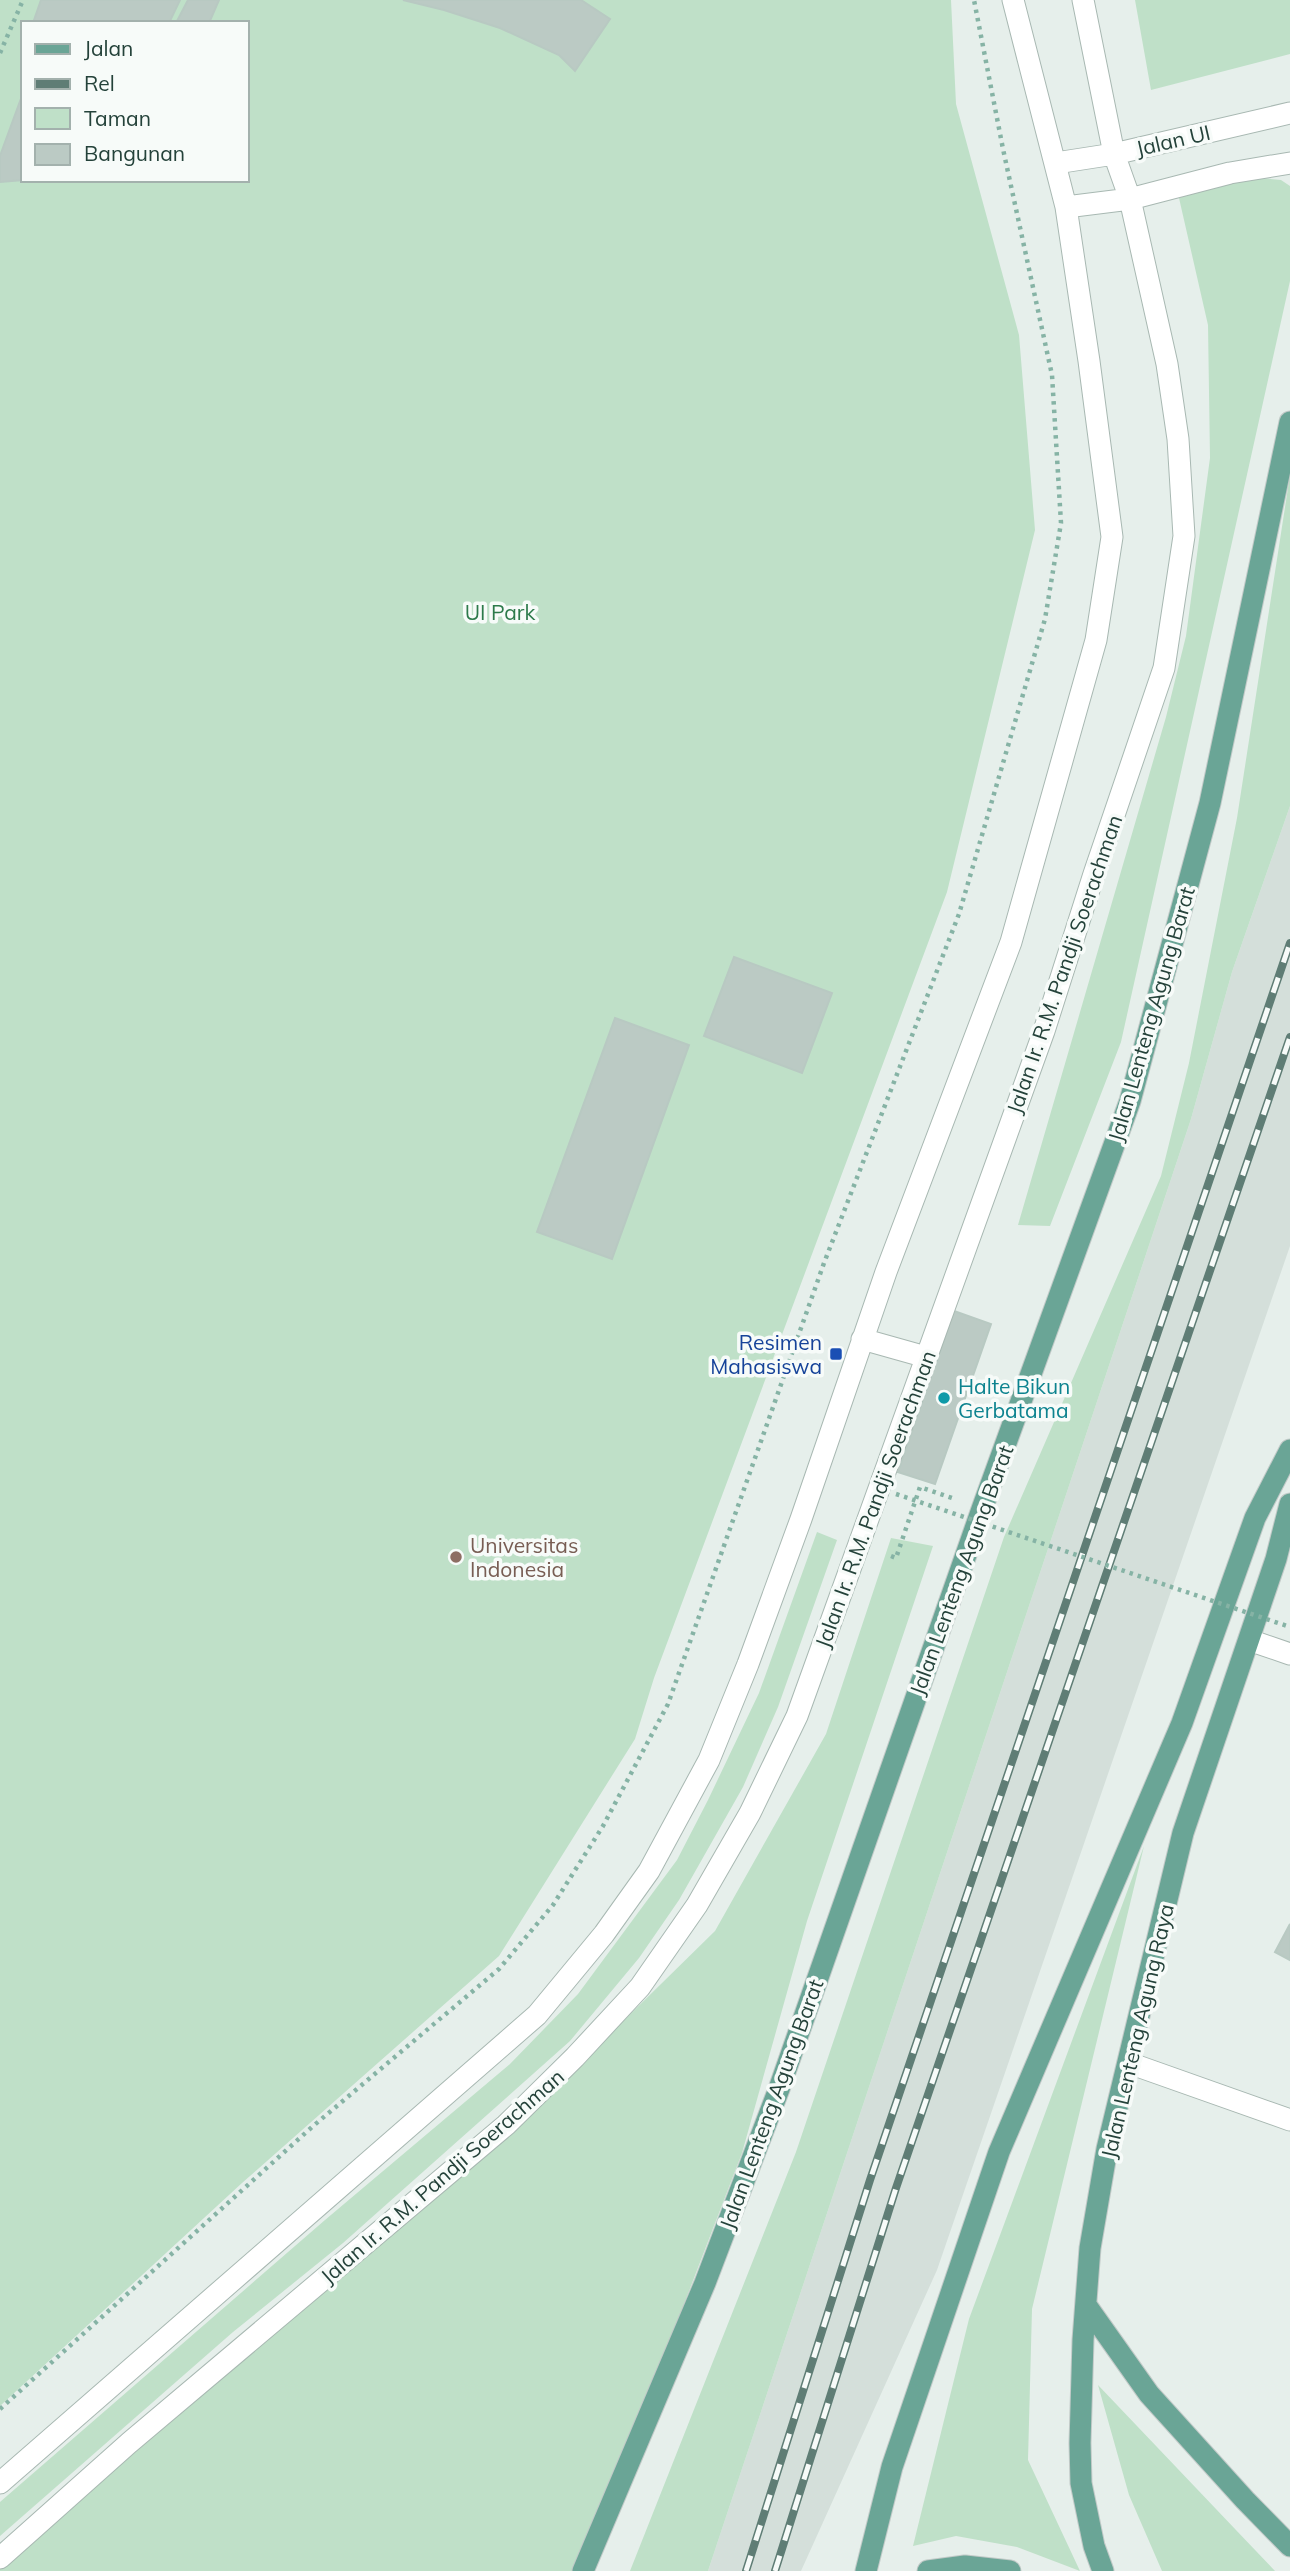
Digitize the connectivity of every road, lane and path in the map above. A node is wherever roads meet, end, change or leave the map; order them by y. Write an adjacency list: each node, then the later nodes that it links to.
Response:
1 (23, 0): 5 (path)
2 (974, 0): 26 (path)
3 (1013, 0): 8 (street)
4 (1083, 0): 7 (street, Jalan Ir. R.M. Pandji Soerachman)
5 (0, 53)
6 (1290, 113): 7 (street, Jalan UI)
7 (1114, 154): 8 (street, Jalan UI); 10 (street, Jalan Ir. R.M. Pandji Soerachman)
8 (1056, 163): 11 (street)
9 (1290, 163): 10 (street)
10 (1130, 198): 11 (street); 14 (street, Jalan Ir. R.M. Pandji Soerachman)
11 (1066, 207): 13 (street)
12 (1290, 422): 18 (main road, Jalan Lenteng Agung Barat)
13 (862, 1339): 14 (street); 27 (street)
14 (926, 1357): 29 (street, Jalan Ir. R.M. Pandji Soerachman)
15 (1290, 1450): 31 (main road)
16 (1290, 1504): 21 (main road, Jalan Lenteng Agung Raya)
17 (892, 1505): 20 (path, bridge)
18 (982, 1509): 19 (path); 30 (main road, Jalan Lenteng Agung Barat)
19 (886, 1554)
20 (1290, 1627)
21 (1250, 1640): 22 (street); 23 (main road, Jalan Lenteng Agung Raya)
22 (1290, 1654)
23 (1129, 2063): 24 (street); 25 (main road, Jalan Lenteng Agung Raya)
24 (1290, 2120)
25 (1086, 2305): 28 (main road); 34 (main road, Jalan Lenteng Agung Raya)
26 (0, 2409)
27 (0, 2483)
28 (1290, 2546)
29 (0, 2558)
30 (583, 2571)
31 (866, 2571)
32 (928, 2571): 33 (main road)
33 (1010, 2571)
34 (1103, 2571)

